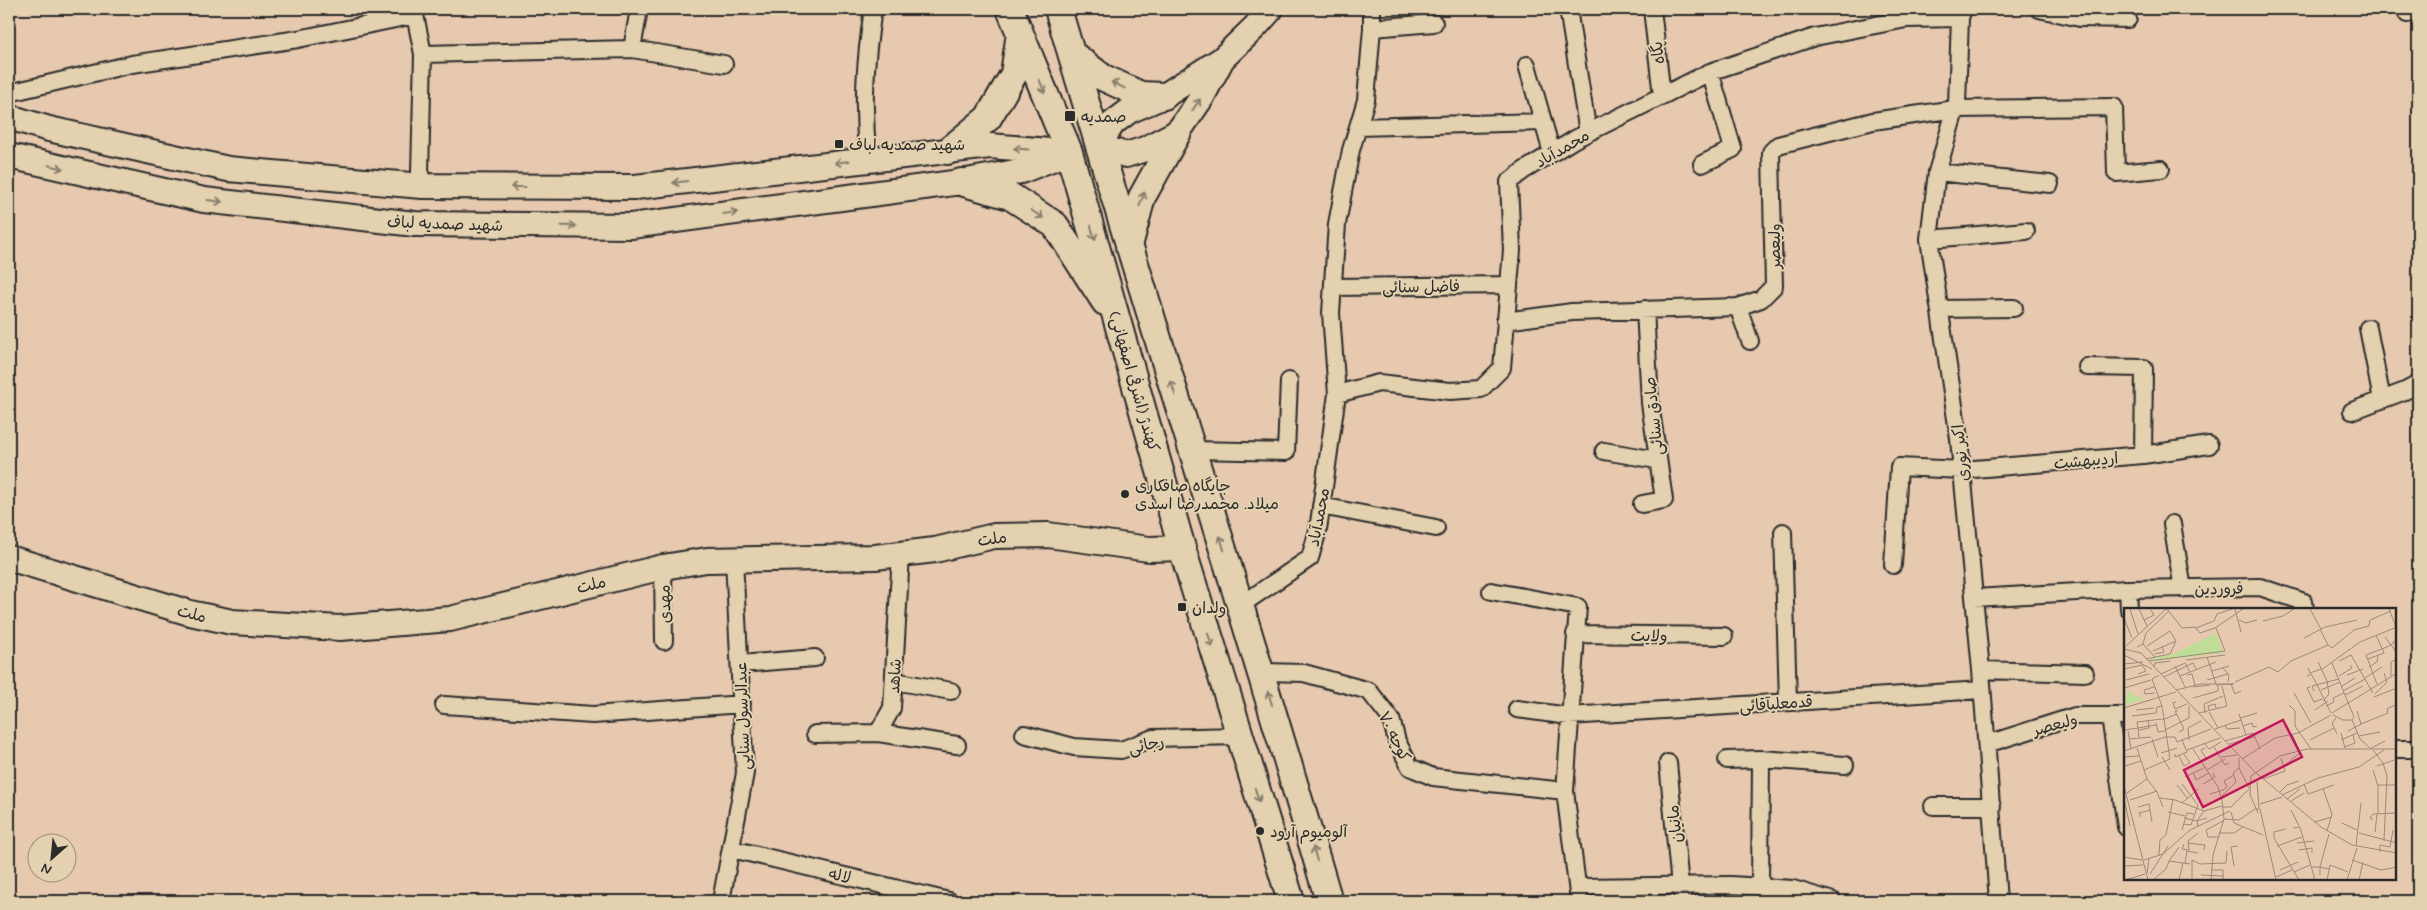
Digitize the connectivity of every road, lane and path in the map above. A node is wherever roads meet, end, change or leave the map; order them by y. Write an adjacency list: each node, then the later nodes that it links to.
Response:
1 (639, 9): 15 (street)
2 (873, 9): 36 (street)
3 (1058, 9): 17 (main road, کهندژ (اشرفی اصفهانی))
4 (1271, 9): 18 (main road)
5 (1372, 9): 14 (street, محمدآباد)
6 (1568, 9): 30 (street)
7 (1652, 9): 24 (street, پگاه)
8 (2039, 9): 11 (street)
9 (416, 12): 16 (street); 22 (street)
10 (1962, 14): 21 (street, محمدآباد); 25 (street, اکبر نوری)
11 (2128, 19)
12 (1015, 20): 32 (main road); 33 (main road, کهندژ (اشرفی اصفهانی), one-way to 33)
13 (1434, 22): 14 (street)
14 (1372, 28): 28 (street, محمدآباد)
15 (632, 50): 16 (street); 19 (street)
16 (423, 54): 43 (street)
17 (1072, 54): 23 (main road, one-way to 17); 31 (main road, کهندژ (اشرفی اصفهانی))
18 (1222, 59): 23 (main road); 29 (main road, one-way to 18)
19 (724, 64)
20 (1527, 65): 27 (street)
21 (1710, 72): 24 (street, محمدآباد); 37 (street)
22 (9, 93)
23 (1164, 96): 31 (main road)
24 (1662, 96): 30 (street, محمدآباد)
25 (1956, 110): 39 (street, ولیعصر); 40 (street, اکبر نوری); 50 (street, ولیعصر)
26 (9, 118): 43 (main road)
27 (1543, 122): 28 (street); 34 (street)
28 (1358, 127): 49 (street, محمدآباد)
29 (1178, 132): 31 (main road); 47 (main road, one-way to 29)
30 (1588, 132): 34 (street, محمدآباد)
31 (1098, 146): 33 (main road); 47 (main road, کهندژ (اشرفی اصفهانی))
32 (948, 151): 33 (main road, one-way to 32); 36 (main road)
33 (1069, 152): 41 (main road, شهید صمدیه لباف); 55 (main road, کهندژ (اشرفی اصفهانی), one-way to 55)
34 (1552, 153): 48 (street, محمدآباد)
35 (9, 156): 44 (main road, شهید صمدیه لباف, one-way to 44)
36 (868, 159): 38 (main road, one-way to 38)
37 (1702, 164)
38 (805, 167): 43 (main road, one-way to 43); 44 (main road)
39 (2161, 169)
40 (1937, 172): 42 (street); 46 (street, اکبر نوری)
41 (961, 182): 44 (main road, شهید صمدیه لباف); 55 (main road, one-way to 55)
42 (2050, 184)
43 (422, 186)
44 (812, 202)
45 (2026, 232): 46 (street)
46 (1929, 239): 53 (street, اکبر نوری)
47 (1129, 246): 65 (main road, کهندژ (اشرفی اصفهانی), one-way to 47)
48 (1508, 285): 49 (street, فاضل سنائی); 54 (street, محمدآباد)
49 (1333, 287): 61 (street, محمدآباد)
50 (1738, 307): 52 (street, ولیعصر); 57 (street)
51 (2014, 308): 53 (street)
52 (1645, 309): 54 (street, ولیعصر); 68 (street, صادق سنائی)
53 (1940, 309): 69 (street, اکبر نوری)
54 (1505, 321): 61 (street, محمدآباد)
55 (1119, 324): 75 (main road, کهندژ (اشرفی اصفهانی))
56 (2368, 328): 62 (street)
57 (1750, 341)
58 (2087, 367): 67 (street)
59 (1289, 381): 65 (street)
60 (2418, 384): 62 (street)
61 (1337, 394): 71 (street, محمدآباد)
62 (2382, 400): 63 (street)
63 (2352, 411)
64 (2209, 445): 67 (street, اردیبهشت)
65 (1192, 450): 85 (main road, کهندژ (اشرفی اصفهانی), one-way to 65)
66 (1604, 451): 68 (street)
67 (2143, 456): 69 (street, اردیبهشت)
68 (1657, 460): 70 (street, صادق سنائی)
69 (1962, 470): 79 (street, اردیبهشت); 84 (street, اکبر نوری)
70 (1642, 504)
71 (1321, 506): 73 (street); 85 (street, محمدآباد)
72 (2172, 524): 82 (street)
73 (1436, 528)
74 (1783, 532): 99 (street)
75 (1182, 548): 76 (main road, ملت); 108 (main road, کهندژ (اشرفی اصفهانی), one-way to 108)
76 (901, 554): 78 (main road, ملت); 96 (street, شاهد)
77 (9, 558): 80 (main road, ملت)
78 (734, 559): 80 (main road, ملت); 92 (street, عبدالرسول سنایی)
79 (1893, 565)
80 (663, 567): 90 (street, مهدی)
81 (2128, 589): 82 (street, فروردین); 84 (street, فروردین); 86 (street)
82 (2183, 589): 87 (street, فروردین)
83 (1490, 591): 88 (street)
84 (1974, 598): 93 (street, اکبر نوری)
85 (1241, 605): 94 (main road, کهندژ (اشرفی اصفهانی))
86 (2129, 608)
87 (2304, 608)
88 (1576, 634): 89 (street, ولایت); 103 (street)
89 (1724, 636)
90 (664, 641)
91 (815, 658): 92 (street)
92 (740, 664): 100 (street, عبدالرسول سنایی)
93 (1981, 670): 95 (street); 97 (street, اکبر نوری)
94 (1262, 672): 117 (street, کوچه ۷۰); 128 (main road, کهندژ (اشرفی اصفهانی), one-way to 94)
95 (2085, 673)
96 (894, 681): 98 (street); 105 (street, شاهد)
97 (1982, 690): 99 (street, قدمعلیآقائی); 109 (street, اکبر نوری)
98 (951, 691)
99 (1788, 702): 103 (street, قدمعلیآقائی)
100 (742, 704): 101 (street); 121 (street, عبدالرسول سنایی)
101 (444, 706)
102 (1518, 709): 103 (street, قدمعلیآقائی)
103 (1570, 716): 117 (street)
104 (2118, 716): 109 (street, ولیعصر); 118 (street)
105 (878, 733): 106 (street); 110 (street)
106 (816, 734)
107 (1024, 734): 108 (street, رجائی)
108 (1239, 736): 127 (main road, کهندژ (اشرفی اصفهانی), one-way to 127)
109 (1987, 744): 120 (street, اکبر نوری)
110 (958, 745)
111 (2397, 748): 112 (street)
112 (2418, 749)
113 (1761, 759): 114 (street); 116 (street); 122 (street)
114 (1727, 760)
115 (1668, 763): 124 (street, مانیان)
116 (1845, 766)
117 (1565, 791): 123 (street)
118 (2124, 799)
119 (1933, 806): 120 (street)
120 (1992, 806): 130 (street, اکبر نوری)
121 (732, 849): 125 (street, عبدالرسول سنایی); 126 (street, لاله)
122 (1760, 886): 124 (street); 129 (street)
123 (1579, 894): 124 (street)
124 (1682, 894)
125 (721, 901)
126 (949, 901)
127 (1291, 901)
128 (1329, 901)
129 (1833, 901)
130 (1998, 901)

